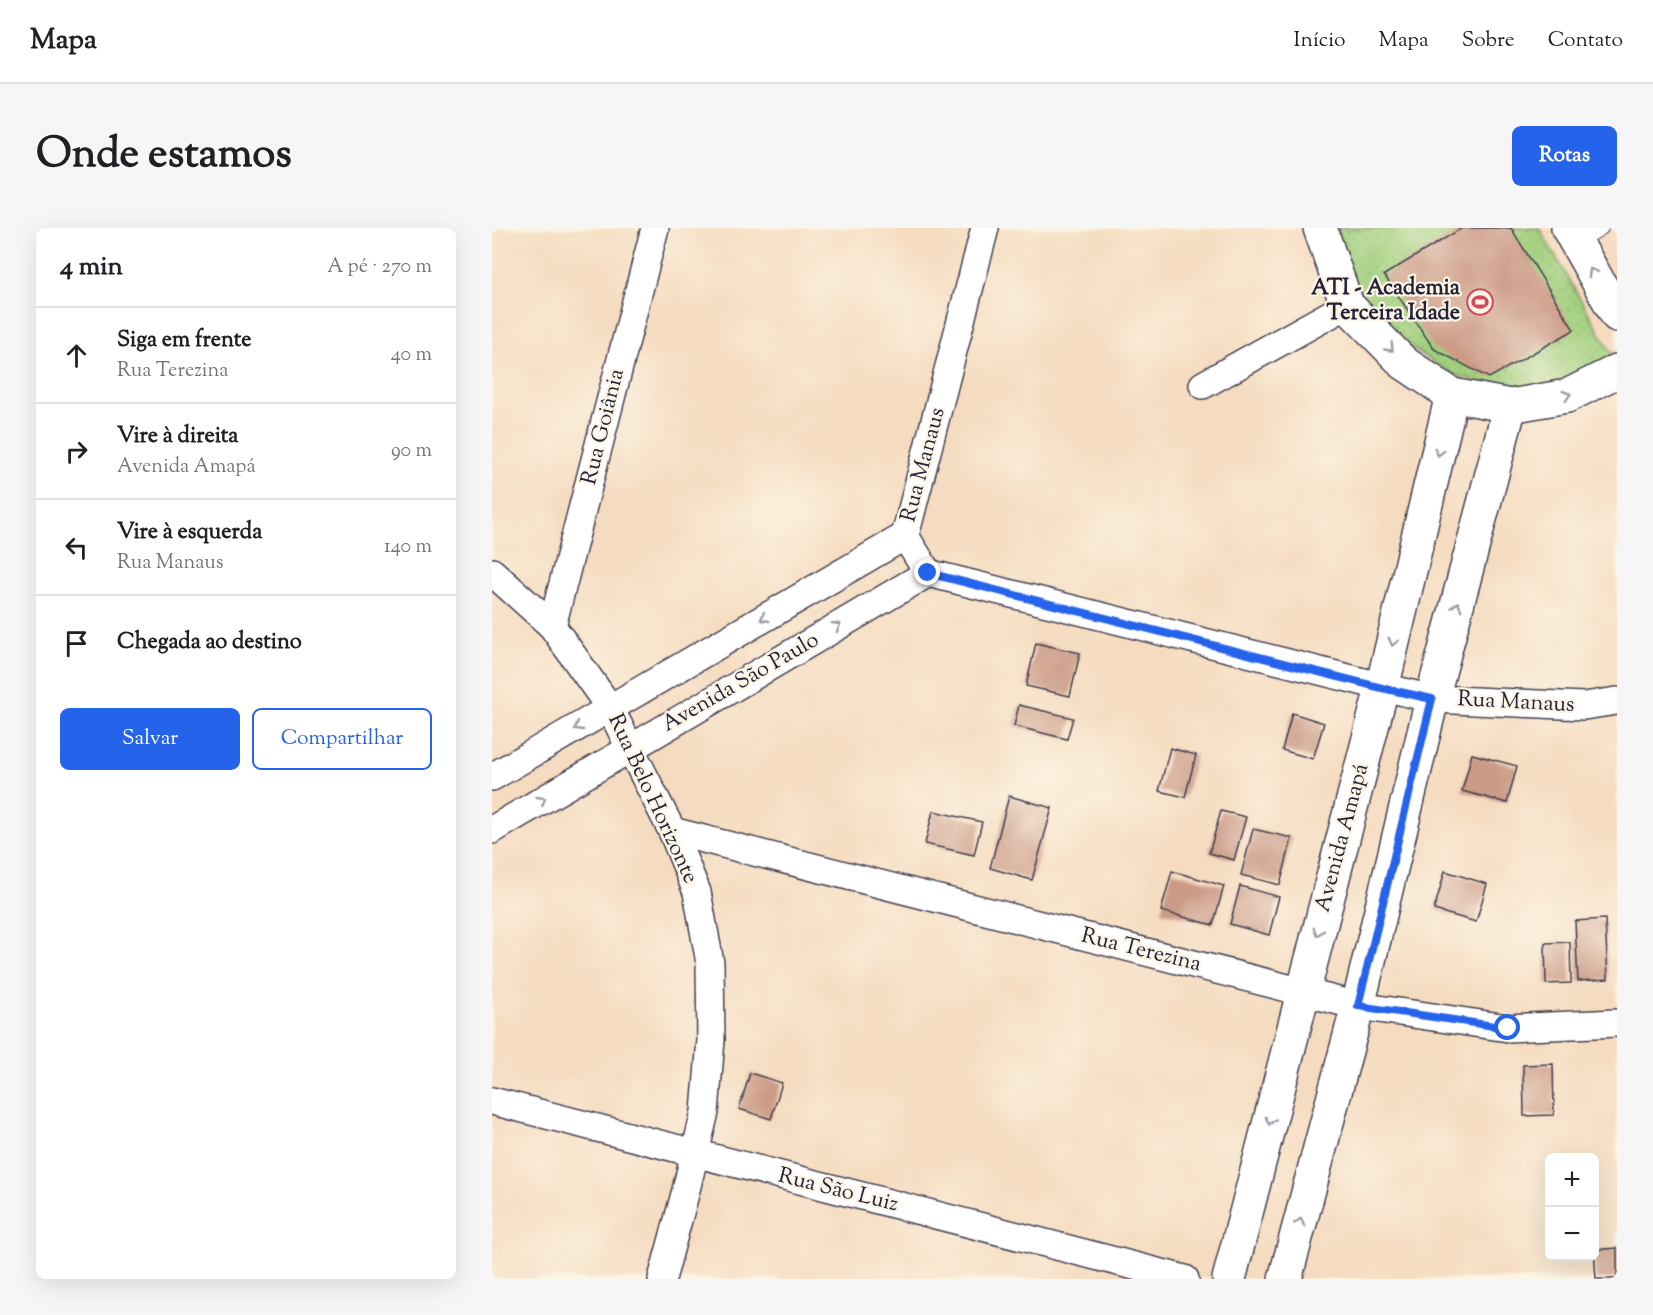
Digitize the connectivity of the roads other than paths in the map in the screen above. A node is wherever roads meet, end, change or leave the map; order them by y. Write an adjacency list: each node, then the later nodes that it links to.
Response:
1 (655, 228): 14 (street, Rua Goiânia)
2 (986, 228): 11 (street, Rua Manaus)
3 (1320, 228): 5 (street)
4 (1582, 233): 6 (street, one-way to 4)
5 (1347, 305): 8 (street); 9 (street, one-way to 9)
6 (1617, 315)
7 (1617, 371): 10 (street, one-way to 7)
8 (1203, 385)
9 (1452, 395): 10 (street); 15 (street, Avenida Amapá, one-way to 15)
10 (1510, 406): 16 (street, one-way to 10)
11 (905, 536): 13 (street, Rua Manaus); 18 (street, Avenida São Paulo, one-way to 18)
12 (492, 572): 14 (street, Rua Belo Horizonte)
13 (928, 573): 15 (street, Rua Manaus); 19 (street, Avenida São Paulo, one-way to 13)
14 (552, 626): 18 (street, Rua Belo Horizonte)
15 (1382, 688): 16 (street, Rua Manaus); 23 (street, Avenida Amapá, one-way to 23)
16 (1432, 699): 17 (street, Rua Manaus); 24 (street)
17 (1617, 701)
18 (610, 708): 19 (street, Rua Belo Horizonte); 20 (street, Avenida São Paulo, one-way to 20)
19 (631, 748): 21 (street, Avenida São Paulo, one-way to 19); 22 (street, Rua Belo Horizonte)
20 (492, 777)
21 (492, 830)
22 (672, 831): 23 (street, Rua Terezina); 27 (street, Rua Belo Horizonte)
23 (1303, 993): 24 (street, Rua Terezina); 30 (street, Avenida Amapá, one-way to 30)
24 (1358, 1006): 25 (street, Rua Terezina); 31 (street, one-way to 24)
25 (1617, 1023)
26 (492, 1101): 27 (street, Rua São Luiz)
27 (695, 1154): 28 (street, Rua Belo Horizonte); 29 (street, Rua São Luiz)
28 (662, 1279)
29 (1185, 1279)
30 (1229, 1279)
31 (1285, 1279)

